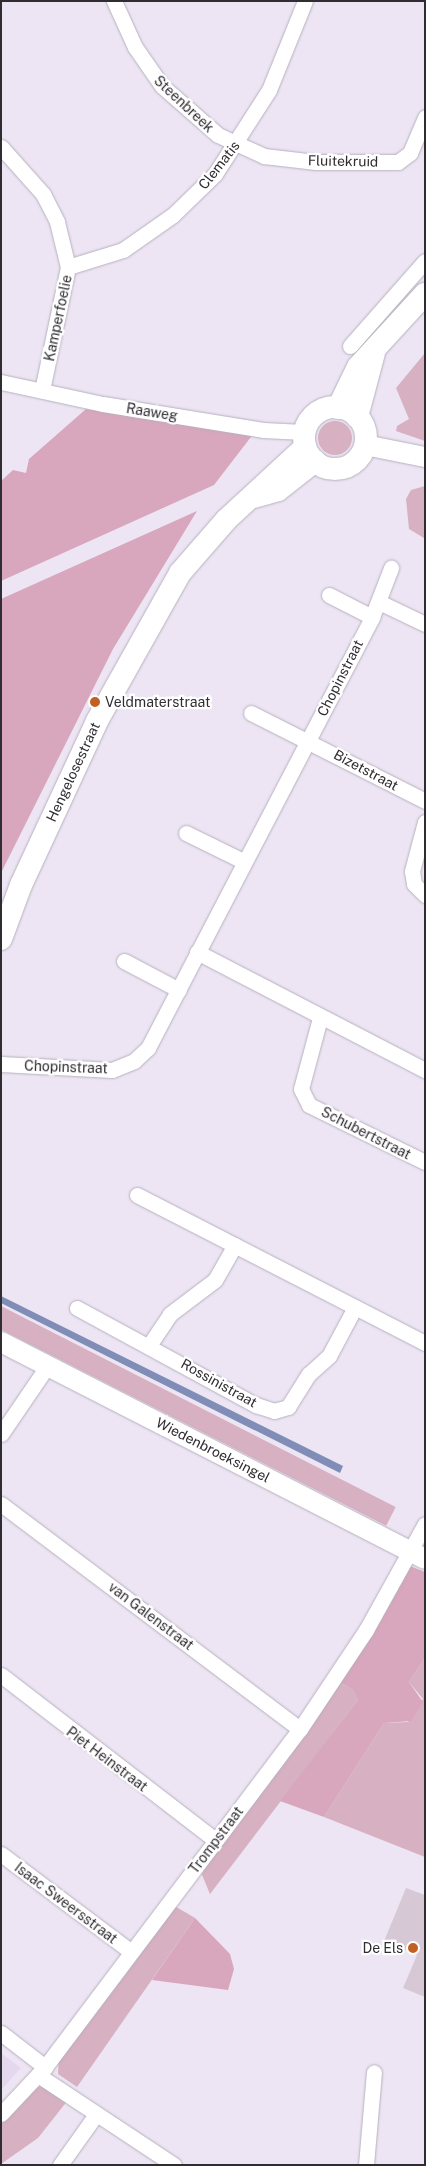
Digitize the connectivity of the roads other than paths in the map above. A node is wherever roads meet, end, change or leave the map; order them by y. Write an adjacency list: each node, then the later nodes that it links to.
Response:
1 (114, 1): 4 (street, Steenbreek)
2 (305, 1): 4 (street, Clematis)
3 (425, 117): 4 (street, Fluitekruid)
4 (236, 145): 7 (street, Clematis)
5 (1, 147): 7 (street, Kamperfoelie)
6 (425, 261): 9 (street)
7 (68, 267): 13 (street, Kamperfoelie)
8 (425, 294): 11 (main road)
9 (370, 324): 10 (street); 11 (street)
10 (350, 346)
11 (374, 352): 14 (main road)
12 (1, 382): 13 (street, Raaweg)
13 (42, 390): 16 (street, Raaweg)
14 (347, 412): 15 (main road); 16 (main road)
15 (365, 445): 16 (main road); 17 (street)
16 (308, 447): 30 (main road, Hengelosestraat)
17 (425, 457)
18 (391, 568): 20 (street, Chopinstraat)
19 (329, 596): 21 (street)
20 (379, 602): 21 (street, Chopinstraat); 22 (street)
21 (372, 617): 24 (street, Chopinstraat)
22 (425, 624)
23 (251, 713): 24 (street)
24 (308, 739): 25 (street, Bizetstraat); 28 (street, Chopinstraat)
25 (425, 801)
26 (425, 822): 29 (street)
27 (186, 833): 28 (street)
28 (243, 861): 31 (street, Chopinstraat)
29 (425, 895)
30 (1, 939)
31 (197, 952): 33 (street, Chopinstraat); 34 (street)
32 (124, 961): 33 (street)
33 (180, 990): 35 (street, Chopinstraat)
34 (320, 1018): 36 (street); 37 (street, Schubertstraat)
35 (1, 1064)
36 (425, 1070)
37 (424, 1159)
38 (137, 1195): 39 (street)
39 (235, 1245): 40 (street); 44 (street)
40 (355, 1307): 43 (street); 44 (street, Rossinistraat)
41 (78, 1308): 44 (street, Rossinistraat)
42 (1, 1342): 45 (street, Wiedenbroeksingel)
43 (425, 1343)
44 (150, 1344)
45 (48, 1365): 46 (street); 49 (street, Wiedenbroeksingel)
46 (1, 1434)
47 (1, 1504): 51 (street, van Galenstraat)
48 (425, 1524): 49 (street, Trompstraat)
49 (417, 1555): 51 (street, Trompstraat)
50 (1, 1675): 52 (street, Piet Heinstraat)
51 (300, 1729): 52 (street, Trompstraat)
52 (215, 1840): 54 (street, Trompstraat)
53 (1, 1854): 54 (street, Isaac Sweersstraat)
54 (130, 1951): 56 (street, Trompstraat)
55 (1, 2033): 56 (street)
56 (42, 2071): 58 (street, Trompstraat); 59 (street)
57 (374, 2072): 62 (street)
58 (1, 2114)
59 (95, 2116): 60 (street); 61 (street)
60 (60, 2165)
61 (174, 2165)
62 (366, 2165)

